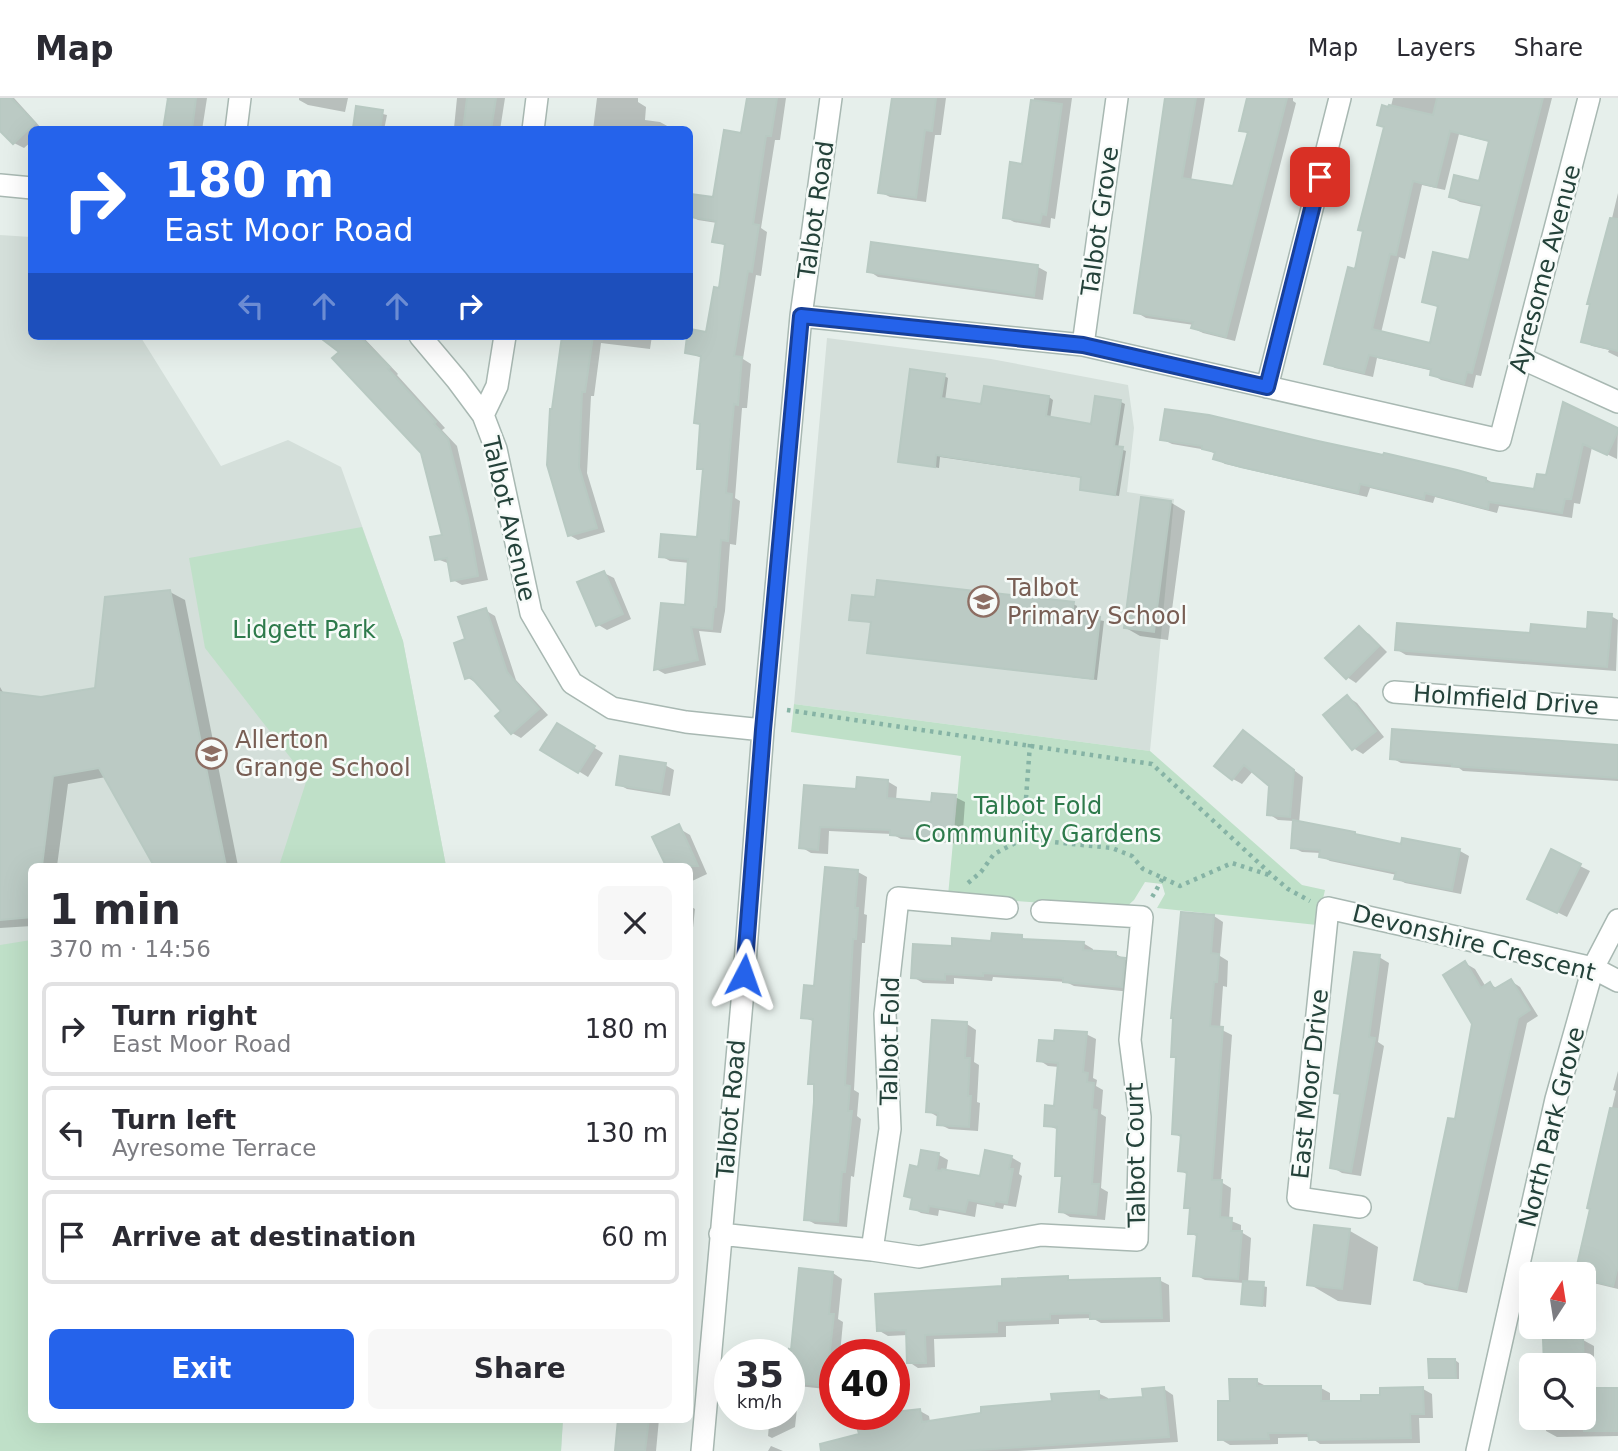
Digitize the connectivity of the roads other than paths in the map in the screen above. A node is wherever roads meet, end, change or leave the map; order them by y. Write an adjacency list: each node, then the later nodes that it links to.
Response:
1 (240, 98): 7 (street)
2 (537, 98): 8 (street)
3 (831, 98): 11 (street, Talbot Road)
4 (1117, 98): 14 (street, Talbot Grove)
5 (1340, 98): 16 (street)
6 (1590, 98): 15 (street, Ayresome Avenue)
7 (236, 126)
8 (534, 126)
9 (0, 185): 10 (street)
10 (28, 188)
11 (801, 316): 14 (street); 21 (street, Talbot Road)
12 (423, 340): 18 (street, Talbot Avenue)
13 (504, 340): 18 (street)
14 (1083, 345): 16 (street)
15 (1521, 358): 16 (street, Ayresome Avenue); 17 (street)
16 (1267, 387)
17 (1618, 402)
18 (483, 415): 21 (street, Talbot Avenue)
19 (1394, 692): 20 (street, Holmfield Drive)
20 (1618, 709)
21 (763, 730): 29 (street, Talbot Road)
22 (1007, 908): 30 (street, Talbot Fold)
23 (1328, 908): 26 (street, Devonshire Crescent); 28 (street, East Moor Drive)
24 (1042, 911): 30 (street, Talbot Court)
25 (1618, 920): 26 (street, North Park Grove)
26 (1593, 968): 27 (street, Devonshire Crescent); 32 (street, North Park Grove)
27 (1618, 981)
28 (1360, 1207)
29 (720, 1234): 30 (street, Talbot Court); 31 (street, Talbot Road)
30 (872, 1250)
31 (702, 1451)
32 (1477, 1451)

